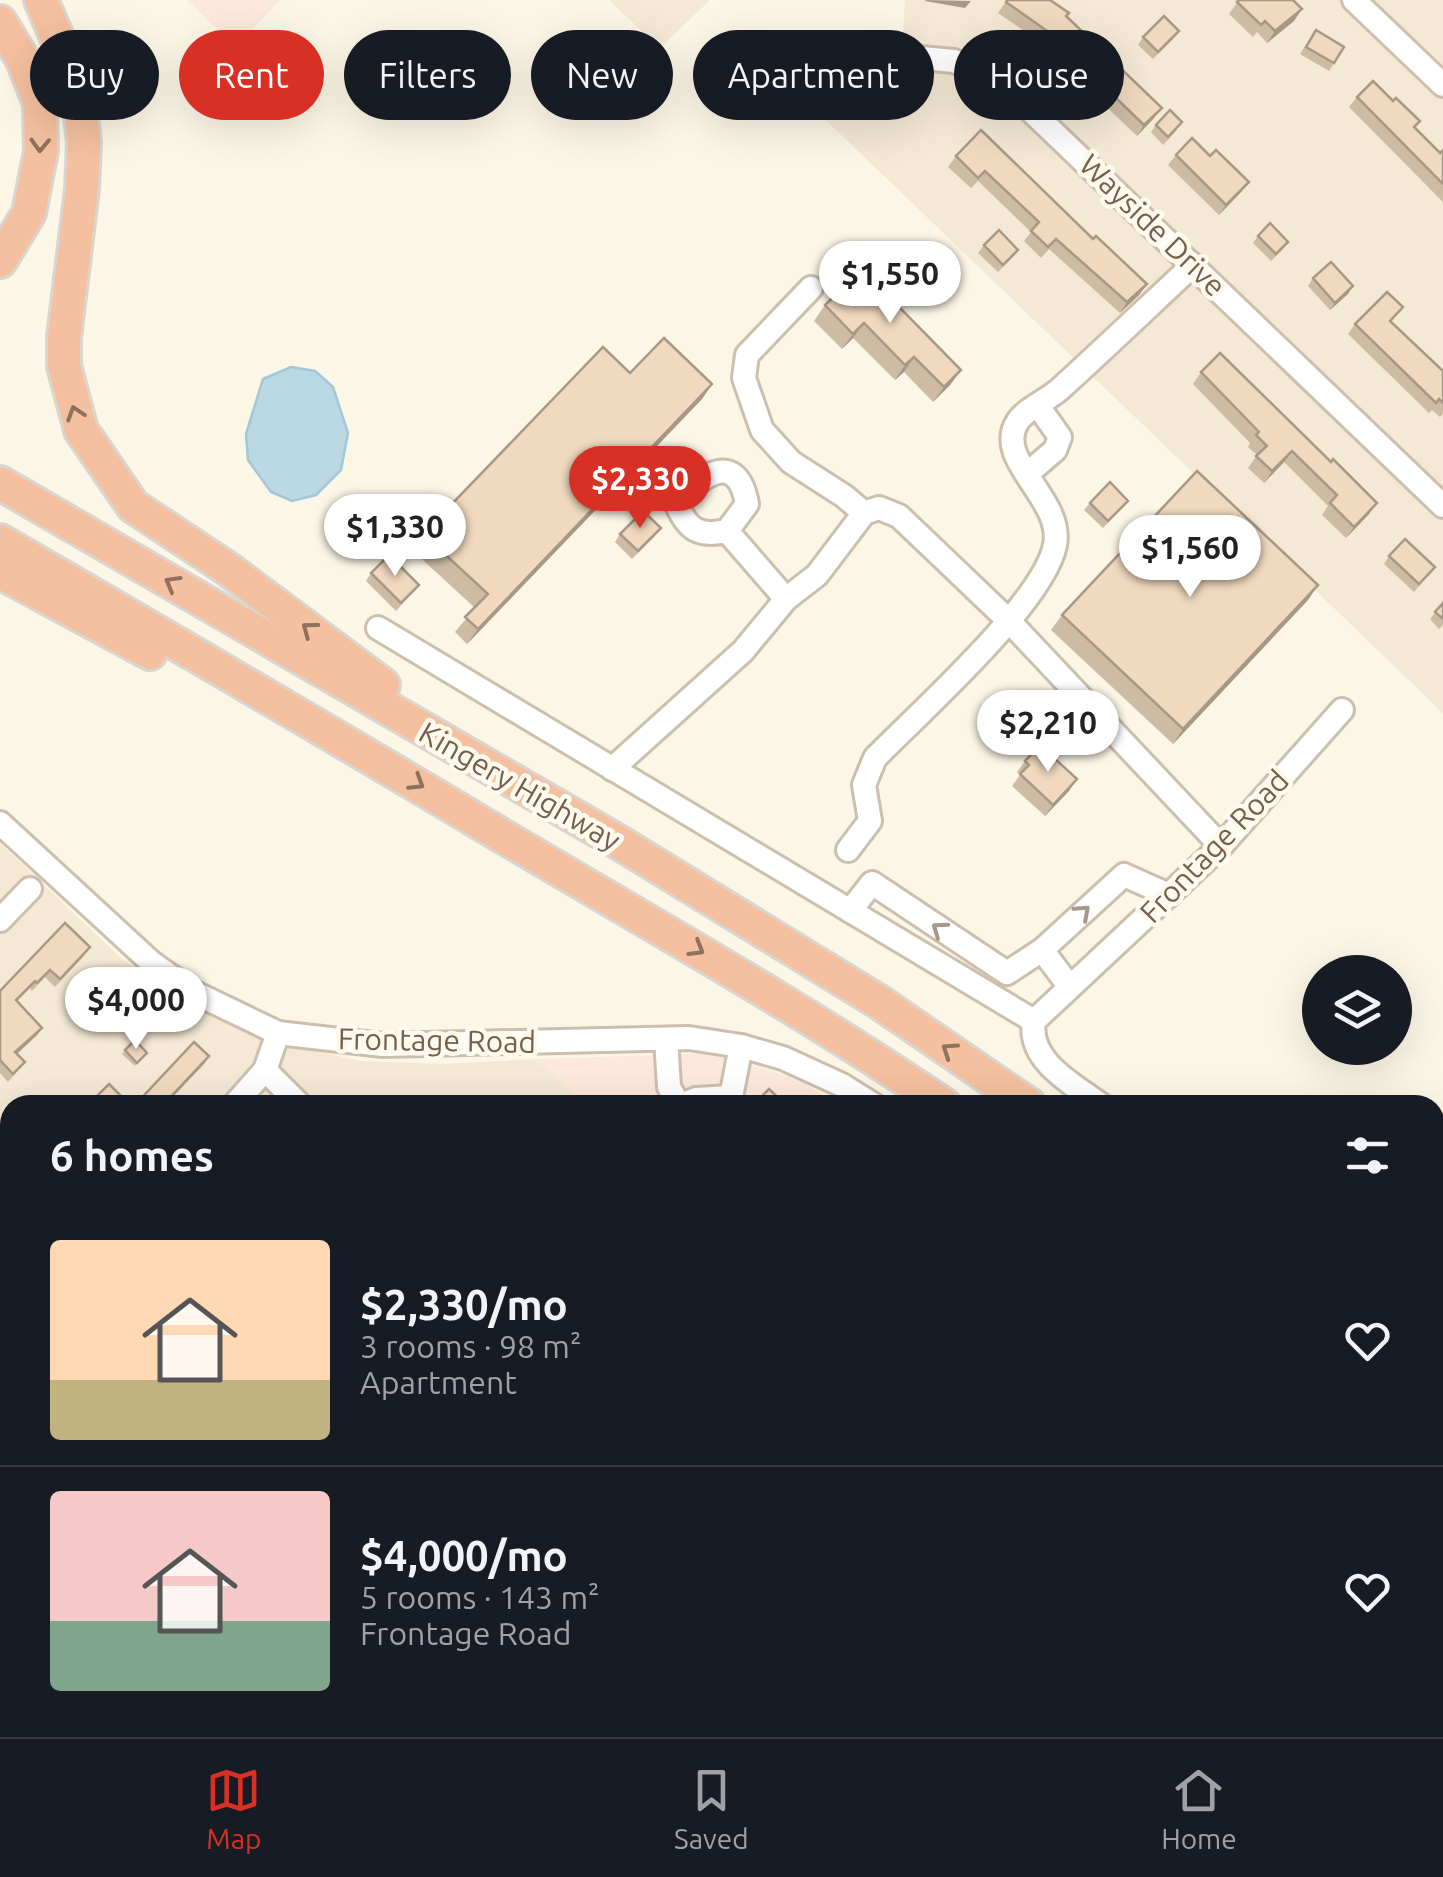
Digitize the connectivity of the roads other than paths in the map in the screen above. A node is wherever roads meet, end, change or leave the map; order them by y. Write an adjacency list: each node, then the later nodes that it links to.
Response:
1 (41, 0): 24 (highway, one-way to 1)
2 (1354, 0): 5 (street)
3 (0, 22): 6 (highway, one-way to 6)
4 (934, 59): 7 (street, Wayside Drive)
5 (1443, 86)
6 (0, 261)
7 (1193, 264): 9 (street); 12 (street, Wayside Drive)
8 (811, 288): 13 (street)
9 (1038, 406): 10 (street); 10 (street)
10 (1027, 474): 18 (street)
11 (0, 483): 24 (highway, Kingery Highway, one-way to 11)
12 (1441, 500)
13 (864, 514): 17 (street); 18 (street)
14 (727, 531): 17 (street)
15 (0, 542): 21 (highway, Kingery Highway)
16 (0, 572): 21 (highway)
17 (786, 599): 22 (street)
18 (1009, 621): 25 (street); 26 (street)
19 (378, 628): 22 (street)
20 (1342, 710): 25 (street, Frontage Road)
21 (378, 759): 43 (highway, Kingery Highway, one-way to 43)
22 (612, 768): 29 (street)
23 (0, 823): 34 (street, Frontage Road)
24 (620, 844): 44 (highway, Kingery Highway, one-way to 24)
25 (1221, 846): 28 (street, Frontage Road)
26 (848, 850)
27 (30, 888): 30 (street)
28 (1169, 895): 31 (street, one-way to 28); 32 (street, Frontage Road)
29 (850, 911): 31 (street, one-way to 29); 33 (street)
30 (0, 920)
31 (1042, 950): 32 (street)
32 (1070, 987): 33 (street, Frontage Road)
33 (1034, 1022): 45 (street)
34 (278, 1032): 35 (street, Frontage Road); 37 (street)
35 (666, 1039): 36 (street, Frontage Road); 40 (street)
36 (741, 1046): 41 (street); 42 (street, Frontage Road)
37 (265, 1070): 38 (street); 39 (street)
38 (243, 1095)
39 (290, 1095)
40 (673, 1095)
41 (731, 1095)
42 (858, 1095)
43 (929, 1095)
44 (1014, 1095)
45 (1089, 1095)

